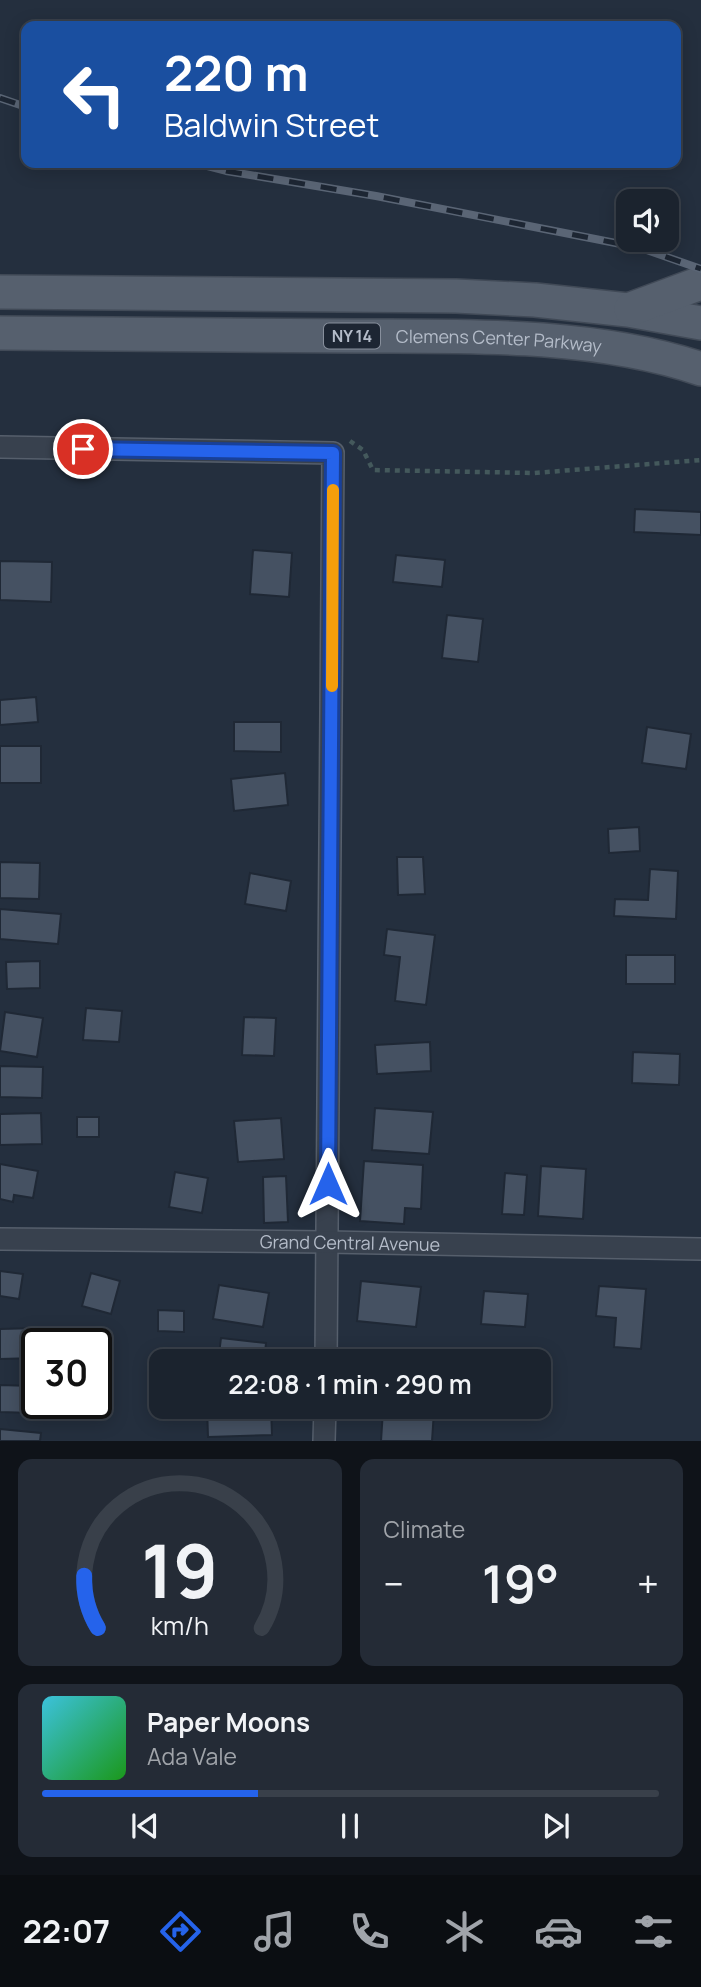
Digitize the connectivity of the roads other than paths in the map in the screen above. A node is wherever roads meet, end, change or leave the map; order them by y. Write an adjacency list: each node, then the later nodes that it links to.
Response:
1 (701, 283): 3 (main road)
2 (0, 292): 3 (main road)
3 (628, 310): 4 (main road)
4 (701, 323)
5 (0, 333): 6 (main road, Clemens Center Parkway / NY 14)
6 (701, 369)
7 (0, 447): 9 (street)
8 (0, 1240): 9 (street, Grand Central Avenue)
9 (328, 1242): 10 (street, Grand Central Avenue); 11 (street)
10 (701, 1249)
11 (326, 1349)
12 (325, 1419): 13 (street)
13 (324, 1441)

